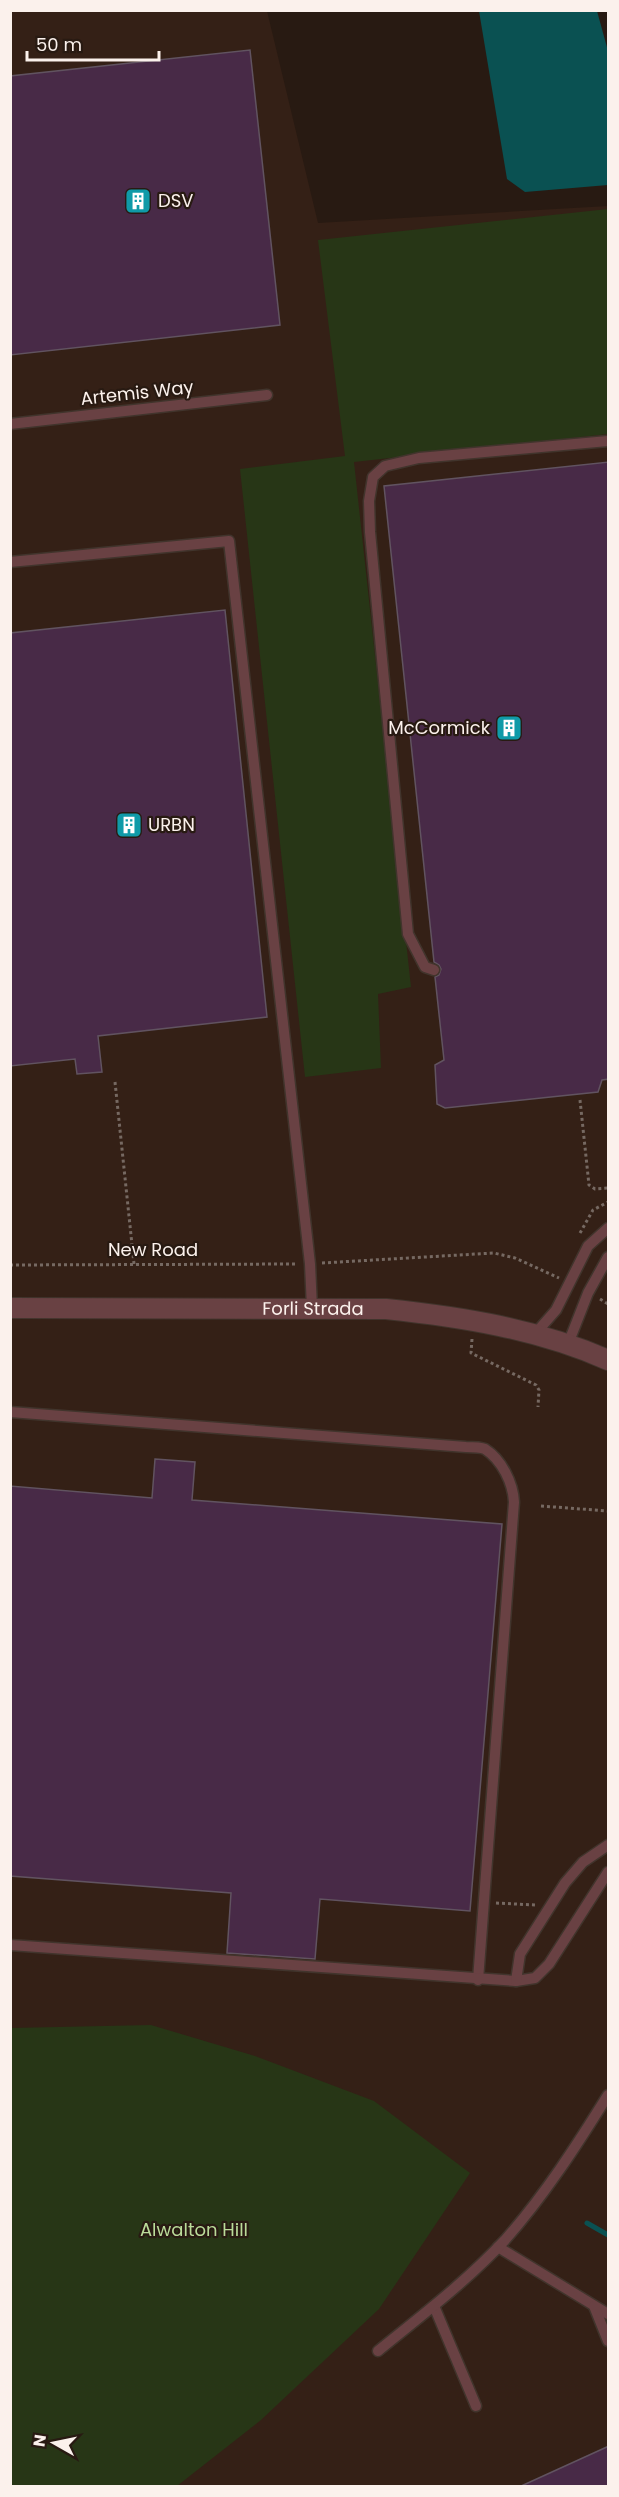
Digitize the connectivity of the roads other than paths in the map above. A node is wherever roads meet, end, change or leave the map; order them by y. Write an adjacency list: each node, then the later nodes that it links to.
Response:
1 (267, 395): 2 (lane, Artemis Way)
2 (10, 424)
3 (609, 441): 5 (lane)
4 (10, 562): 9 (lane)
5 (434, 970)
6 (609, 1228): 10 (lane)
7 (609, 1257): 11 (lane)
8 (10, 1308): 9 (street, Forli Strada)
9 (312, 1308): 10 (street, Forli Strada)
10 (535, 1334): 11 (street, Forli Strada)
11 (568, 1344): 12 (street, Forli Strada)
12 (609, 1360)
13 (10, 1412): 17 (lane)
14 (609, 1845): 18 (lane)
15 (609, 1872): 18 (lane)
16 (10, 1945): 17 (lane)
17 (478, 1980): 18 (lane)
18 (516, 1982)
19 (609, 2095): 20 (lane)
20 (498, 2247): 21 (lane); 22 (lane)
21 (434, 2306): 25 (lane); 26 (lane)
22 (594, 2306): 23 (lane); 24 (lane)
23 (609, 2314)
24 (609, 2341)
25 (378, 2351)
26 (476, 2406)

